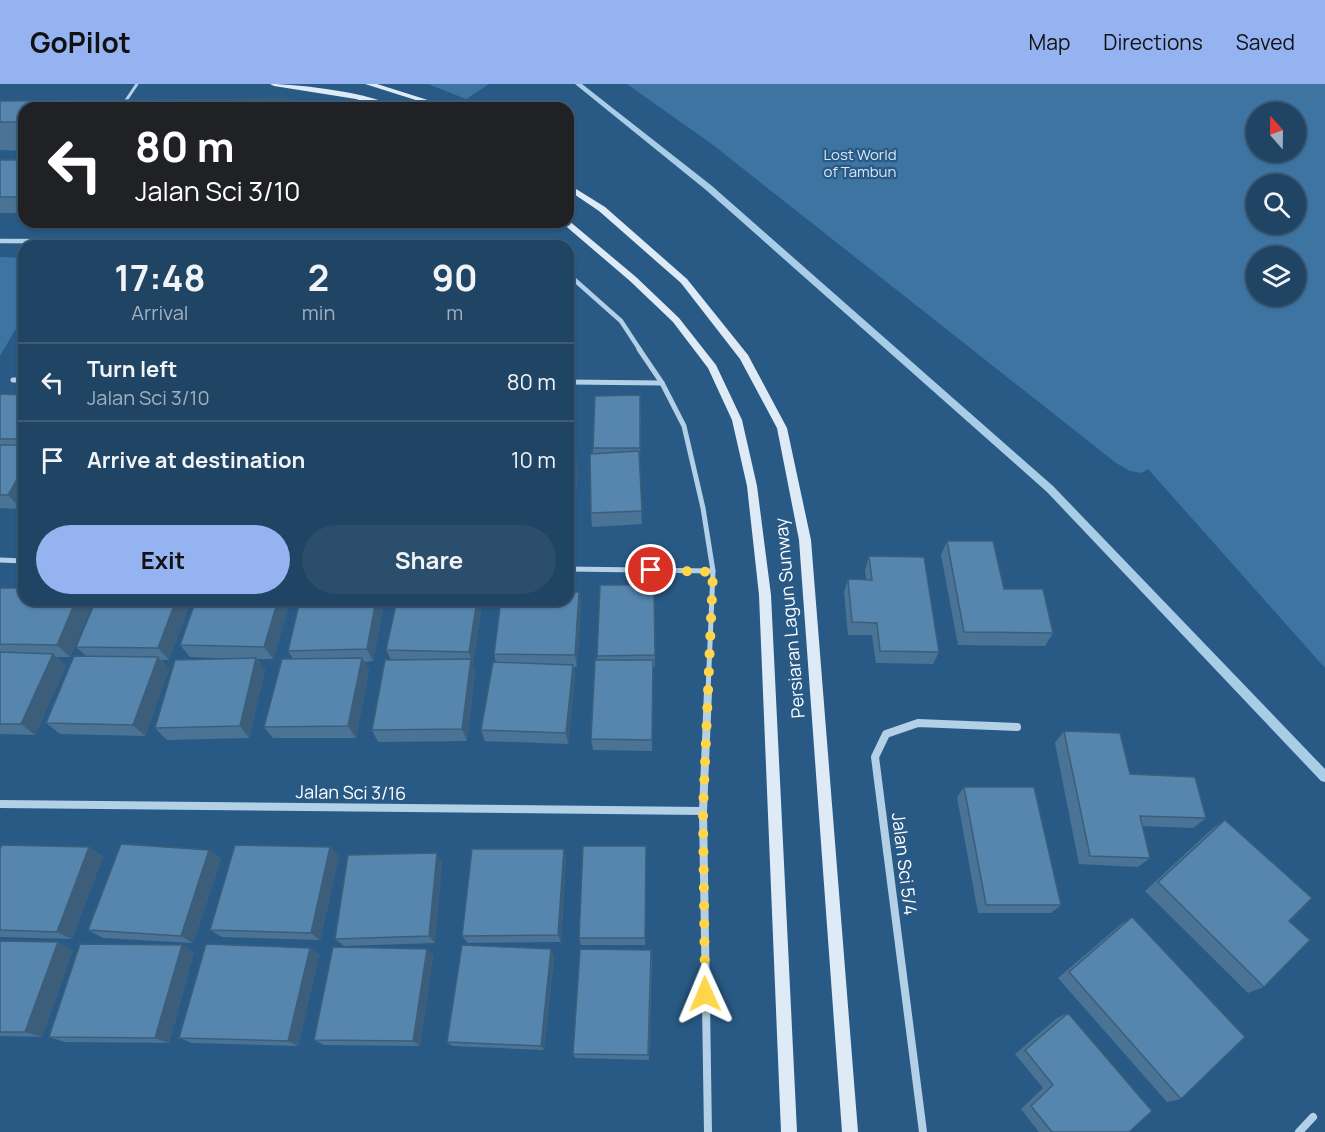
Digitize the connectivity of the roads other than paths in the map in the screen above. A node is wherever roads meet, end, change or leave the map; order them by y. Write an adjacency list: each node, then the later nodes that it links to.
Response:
1 (137, 84): 6 (lane)
2 (274, 84): 4 (main road)
3 (369, 84): 8 (main road)
4 (302, 85): 5 (main road)
5 (320, 87): 7 (main road)
6 (124, 102)
7 (373, 102)
8 (429, 102)
9 (574, 190): 28 (main road, Persiaran Lagun Sunway)
10 (572, 228): 27 (main road, Persiaran Lagun Sunway)
11 (0, 242): 12 (street)
12 (18, 242)
13 (574, 279): 17 (street)
14 (13, 380): 15 (street)
15 (18, 380)
16 (574, 382): 17 (street)
17 (662, 383): 21 (street)
18 (0, 560): 19 (street)
19 (18, 561)
20 (574, 569): 21 (street)
21 (713, 572): 24 (street)
22 (1017, 727): 29 (street, Jalan Sci 5/4)
23 (0, 804): 24 (street, Jalan Sci 3/16)
24 (703, 811): 26 (street)
25 (1313, 1117): 30 (street)
26 (708, 1132)
27 (789, 1132)
28 (850, 1132)
29 (923, 1132)
30 (1299, 1132)

